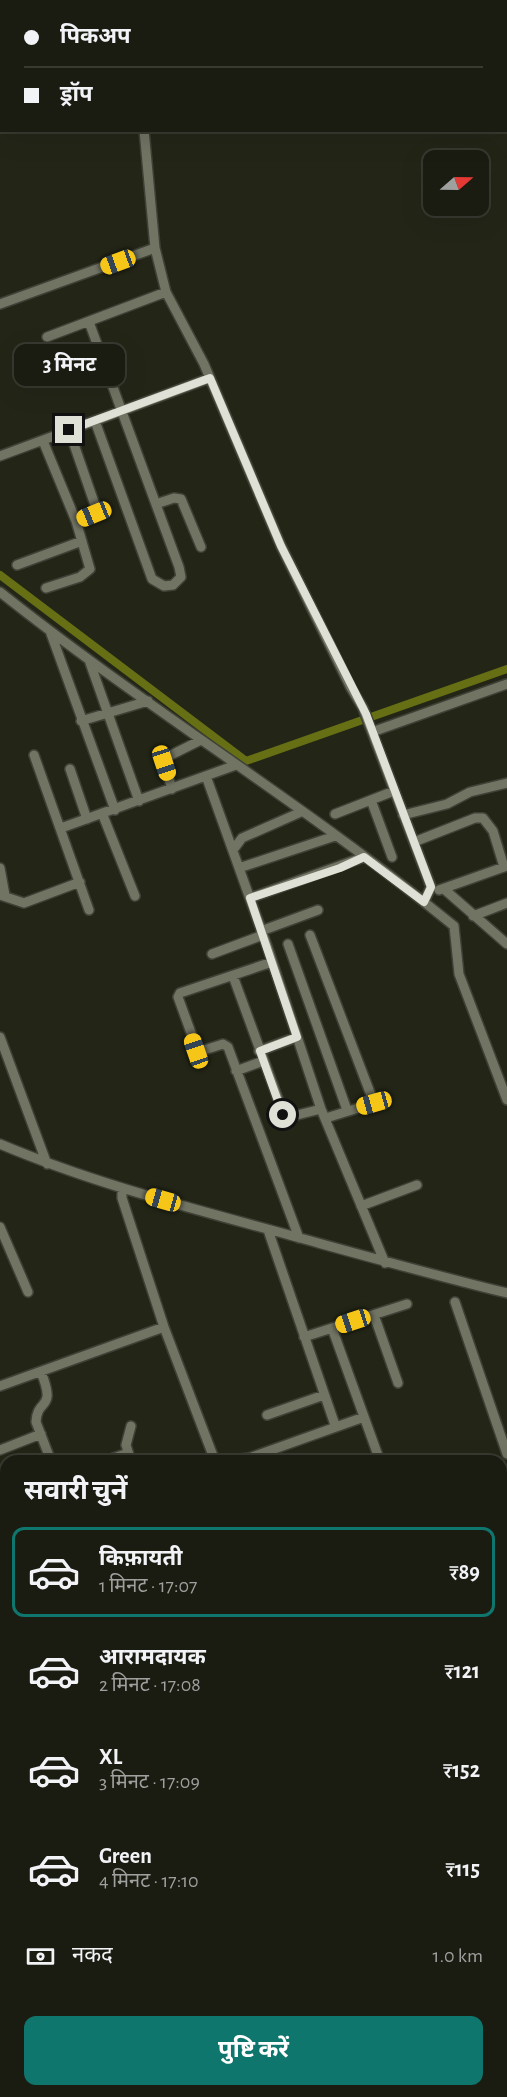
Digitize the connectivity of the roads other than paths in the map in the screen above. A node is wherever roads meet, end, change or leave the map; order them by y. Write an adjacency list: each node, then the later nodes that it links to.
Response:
1 (144, 132): 2 (street)
2 (155, 248): 3 (street); 4 (street)
3 (166, 292): 5 (street); 7 (street)
4 (0, 304)
5 (89, 322): 6 (street); 8 (street)
6 (47, 337)
7 (210, 378): 8 (street); 26 (street)
8 (122, 410): 9 (street); 13 (street)
9 (95, 421): 10 (street); 13 (street)
10 (69, 430): 11 (street); 14 (street)
11 (43, 441): 12 (street); 14 (street)
12 (0, 456)
13 (156, 504): 16 (street)
14 (76, 521): 15 (street)
15 (82, 541): 17 (street); 18 (street)
16 (201, 547)
17 (17, 565)
18 (46, 588)
19 (0, 592): 20 (street)
20 (50, 631): 21 (street); 25 (street)
21 (89, 660): 23 (street); 24 (street)
22 (507, 684): 26 (street)
23 (148, 701): 24 (street); 27 (street)
24 (107, 712): 25 (street); 36 (street)
25 (81, 720): 37 (street)
26 (371, 729): 34 (street)
27 (201, 740): 29 (street); 33 (street)
28 (34, 755): 43 (street)
29 (236, 765): 31 (street); 38 (street)
30 (70, 769): 42 (street)
31 (206, 777): 33 (street); 46 (street)
32 (507, 783): 41 (street)
33 (172, 789): 36 (street)
34 (394, 791): 35 (street); 41 (street)
35 (371, 800): 40 (street); 48 (street)
36 (139, 801): 37 (street)
37 (115, 810): 39 (street)
38 (301, 812): 44 (street); 46 (street)
39 (102, 813): 42 (street); 55 (street)
40 (335, 813)
41 (403, 815): 45 (street)
42 (87, 819): 43 (street)
43 (61, 828): 52 (street)
44 (335, 836): 47 (street); 51 (street)
45 (414, 842): 49 (street); 56 (street)
46 (233, 850): 51 (street)
47 (364, 857): 56 (street); 57 (street)
48 (392, 857)
49 (506, 866): 53 (street)
50 (0, 868): 54 (street)
51 (239, 868): 57 (street)
52 (80, 882): 54 (street); 59 (street)
53 (444, 889): 56 (street); 61 (street)
54 (2, 895)
55 (135, 896)
56 (428, 896): 75 (street)
57 (250, 898): 62 (street)
58 (507, 903): 61 (street)
59 (89, 910)
60 (318, 910): 62 (street)
61 (472, 916): 65 (street)
62 (262, 933): 66 (street); 67 (street)
63 (310, 935): 76 (street)
64 (288, 944): 78 (street)
65 (507, 944)
66 (212, 954)
67 (272, 962): 68 (street); 70 (street)
68 (232, 976): 71 (street); 73 (street)
69 (0, 1037): 81 (street)
70 (297, 1037): 71 (street); 77 (street)
71 (260, 1051): 72 (street)
72 (263, 1061): 73 (street); 77 (street)
73 (236, 1071): 87 (street)
74 (384, 1100): 76 (street)
75 (507, 1100)
76 (374, 1103): 78 (street)
77 (321, 1109): 79 (street)
78 (347, 1110): 79 (street)
79 (326, 1118): 84 (street)
80 (0, 1144): 81 (street)
81 (47, 1164): 83 (street)
82 (417, 1185): 84 (street)
83 (122, 1189): 86 (street); 94 (street)
84 (361, 1206): 88 (street)
85 (0, 1227): 89 (street)
86 (268, 1230): 87 (street); 96 (street)
87 (299, 1238): 88 (street)
88 (385, 1263): 90 (street)
89 (28, 1292)
90 (507, 1293)
91 (455, 1302): 107 (street)
92 (408, 1304): 93 (street)
93 (374, 1315): 95 (street); 98 (street)
94 (164, 1327): 97 (street); 110 (street)
95 (332, 1328): 96 (street); 102 (street)
96 (304, 1337): 100 (street)
97 (41, 1372): 99 (street); 105 (street)
98 (398, 1383)
99 (0, 1386)
100 (324, 1395): 101 (street); 103 (street)
101 (267, 1415)
102 (364, 1417): 103 (street); 112 (street)
103 (335, 1425): 111 (street)
104 (131, 1426): 109 (street)
105 (41, 1434): 106 (street); 108 (street)
106 (0, 1450)
107 (507, 1454)
108 (49, 1455)
109 (129, 1455)
110 (213, 1455)
111 (260, 1455)
112 (378, 1455)

